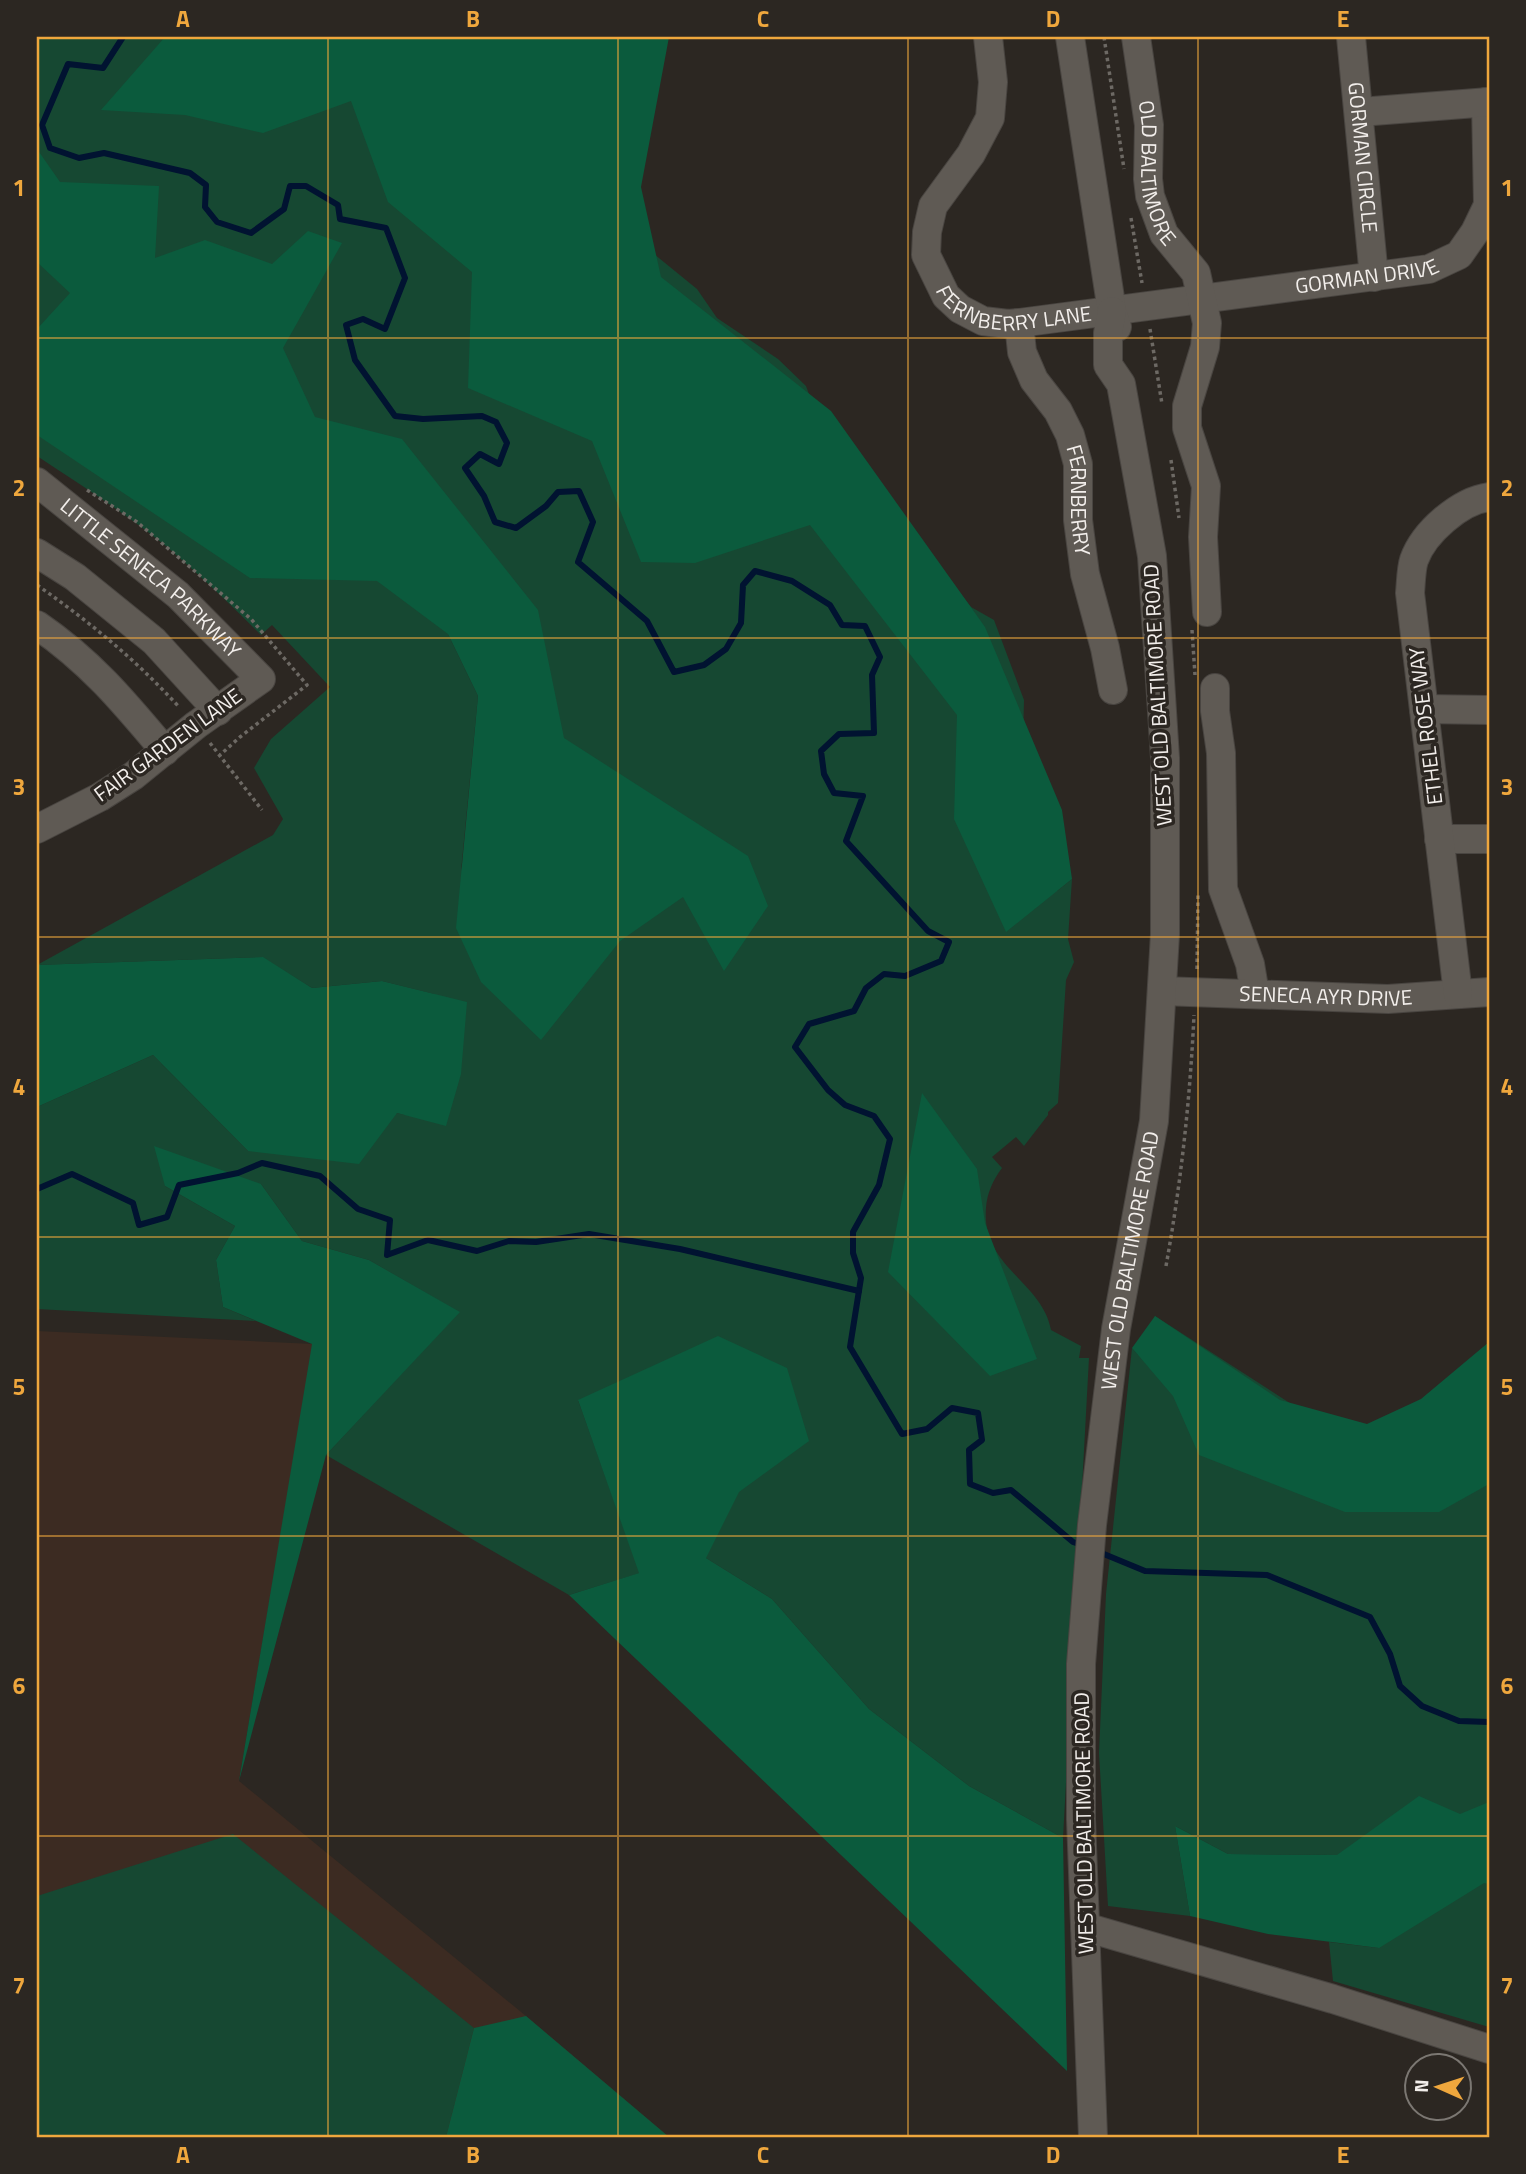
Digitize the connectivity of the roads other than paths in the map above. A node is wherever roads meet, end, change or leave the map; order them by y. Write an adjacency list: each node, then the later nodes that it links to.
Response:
1 (988, 37): 10 (street, FERNBERRY LANE)
2 (1070, 37): 9 (street, WEST OLD BALTIMORE ROAD)
3 (1136, 37): 8 (street, OLD BALTIMORE)
4 (1351, 37): 6 (street, GORMAN CIRCLE)
5 (1488, 102): 6 (street); 7 (street, GORMAN DRIVE)
6 (1360, 112): 7 (street, GORMAN CIRCLE)
7 (1374, 276): 8 (street, GORMAN DRIVE)
8 (1202, 300): 9 (street, GORMAN DRIVE); 14 (street, OLD BALTIMORE)
9 (1112, 312): 10 (street, FERNBERRY LANE); 26 (street, WEST OLD BALTIMORE ROAD)
10 (1019, 323): 18 (street, FERNBERRY)
11 (37, 482): 16 (street, LITTLE SENECA PARKWAY)
12 (1489, 497): 19 (street, ETHEL ROSE WAY)
13 (37, 553): 21 (street)
14 (1207, 612)
15 (37, 625): 22 (street)
16 (261, 679): 21 (street, FAIR GARDEN LANE)
17 (1216, 688): 28 (street)
18 (1113, 690)
19 (1424, 709): 20 (street); 24 (street, ETHEL ROSE WAY)
20 (1489, 710)
21 (207, 718): 22 (street, FAIR GARDEN LANE)
22 (165, 751): 23 (street, FAIR GARDEN LANE)
23 (37, 828)
24 (1440, 839): 25 (street); 29 (street, ETHEL ROSE WAY)
25 (1489, 839)
26 (1162, 991): 28 (street, SENECA AYR DRIVE); 30 (street, WEST OLD BALTIMORE ROAD)
27 (1489, 992): 29 (street, SENECA AYR DRIVE)
28 (1255, 994): 29 (street, SENECA AYR DRIVE)
29 (1458, 994)
30 (1085, 1927): 31 (street); 32 (street, WEST OLD BALTIMORE ROAD)
31 (1489, 2049)
32 (1093, 2137)

